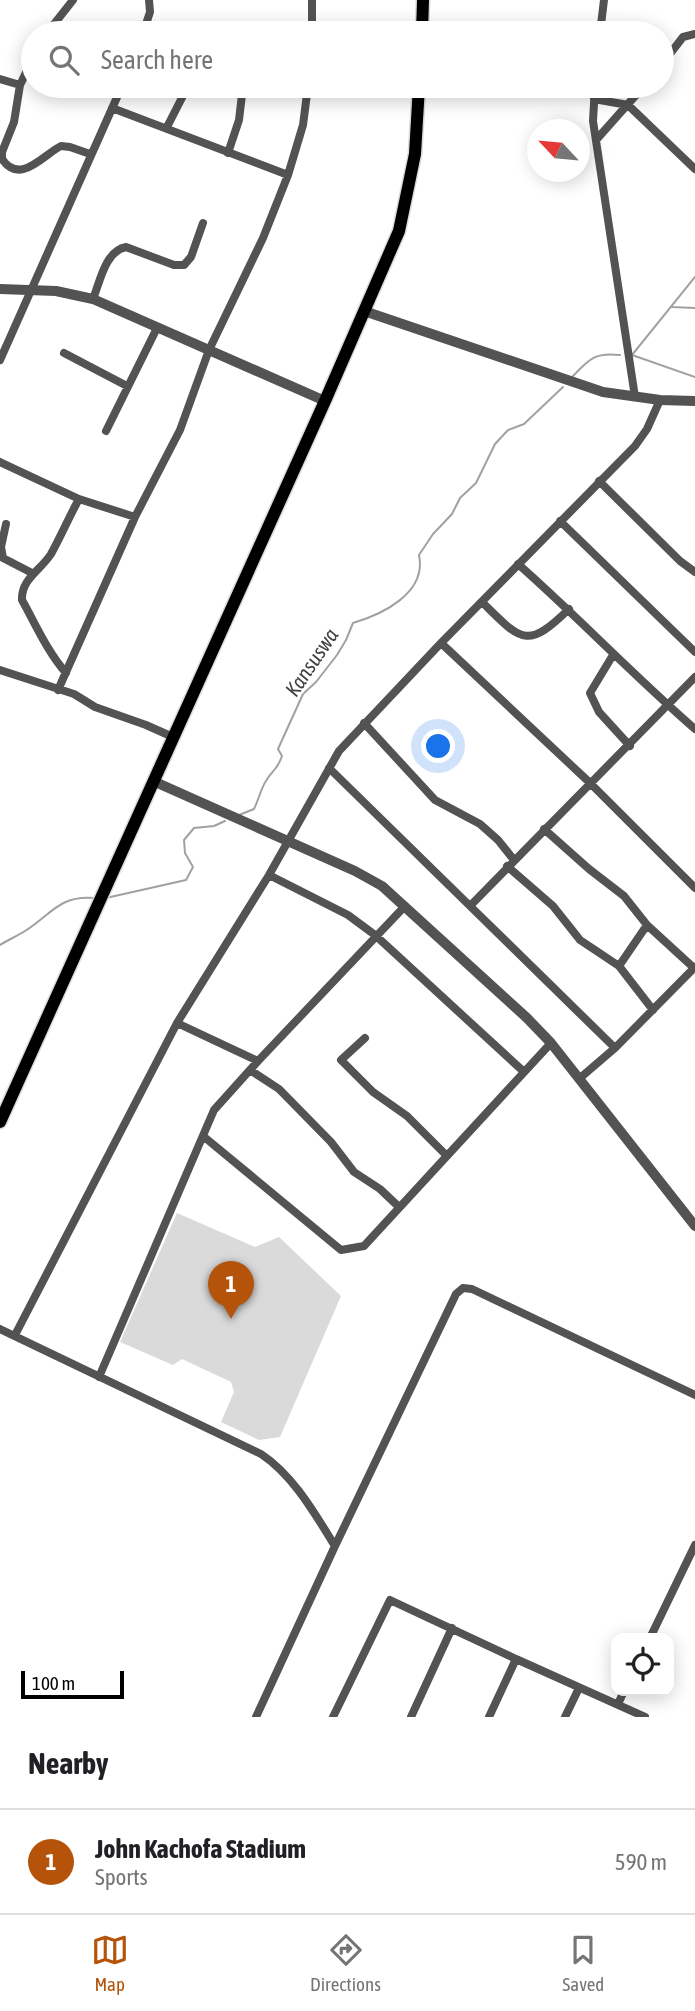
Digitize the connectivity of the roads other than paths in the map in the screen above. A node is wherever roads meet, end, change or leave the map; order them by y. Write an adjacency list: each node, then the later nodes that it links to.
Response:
1 (73, 0): 6 (street)
2 (149, 0): 7 (street)
3 (312, 0): 8 (street)
4 (423, 0): 9 (main road)
5 (604, 0): 10 (street)
6 (56, 21)
7 (147, 21)
8 (312, 21)
9 (422, 21)
10 (601, 21)
11 (695, 34): 12 (street)
12 (674, 49)
13 (0, 79): 14 (street)
14 (20, 85): 27 (street)
15 (117, 98): 23 (street)
16 (182, 98): 24 (street)
17 (242, 98): 26 (street)
18 (306, 98): 29 (street)
19 (418, 98): 34 (main road)
20 (634, 98): 22 (street)
21 (594, 99): 22 (street); 25 (street)
22 (628, 105): 25 (street); 28 (street)
23 (112, 108): 24 (street); 27 (street)
24 (167, 127): 26 (street)
25 (596, 140): 40 (street)
26 (228, 153): 29 (street)
27 (90, 154): 32 (street)
28 (695, 169)
29 (288, 175): 36 (street)
30 (203, 223): 33 (street)
31 (0, 289): 32 (street)
32 (30, 290): 33 (street); 38 (street)
33 (93, 299): 35 (street)
34 (364, 311): 40 (street); 42 (main road)
35 (157, 328): 36 (street); 39 (street)
36 (209, 350): 42 (street); 48 (street)
37 (64, 353): 39 (street)
38 (0, 360)
39 (127, 386): 44 (street)
40 (635, 397): 41 (street)
41 (660, 400): 43 (street); 46 (street)
42 (325, 401): 66 (main road)
43 (695, 401)
44 (106, 431)
45 (0, 462): 47 (street)
46 (599, 481): 49 (street); 52 (street)
47 (79, 499): 48 (street); 53 (street)
48 (135, 517): 60 (street)
49 (560, 521): 51 (street); 57 (street)
50 (6, 524): 53 (street)
51 (518, 564): 54 (street); 55 (street)
52 (695, 572)
53 (32, 573): 60 (street)
54 (482, 602): 55 (street); 56 (street)
55 (569, 609): 58 (street)
56 (441, 643): 64 (street); 70 (street)
57 (695, 652)
58 (613, 655): 63 (street); 67 (street)
59 (0, 670): 62 (street)
60 (66, 673): 62 (street)
61 (695, 677): 63 (street)
62 (58, 690): 66 (street)
63 (667, 705): 65 (street); 67 (street)
64 (364, 723): 68 (street); 73 (street)
65 (695, 729)
66 (173, 737): 69 (main road)
67 (629, 746): 70 (street)
68 (330, 768): 72 (street); 77 (street)
69 (153, 781): 72 (street); 91 (main road)
70 (589, 782): 71 (street); 75 (street)
71 (544, 829): 73 (street); 78 (street)
72 (287, 842): 74 (street); 76 (street)
73 (511, 863): 77 (street); 80 (street)
74 (270, 875): 79 (street); 83 (street)
75 (693, 881)
76 (405, 906): 79 (street); 85 (street)
77 (470, 906): 86 (street)
78 (647, 925): 80 (street); 81 (street)
79 (375, 935): 87 (street); 89 (street)
80 (619, 966): 82 (street)
81 (694, 968): 82 (street)
82 (653, 1010): 86 (street)
83 (177, 1023): 87 (street); 97 (street)
84 (365, 1038): 93 (street)
85 (551, 1043): 89 (street); 90 (street)
86 (615, 1048): 90 (street)
87 (258, 1061): 88 (street)
88 (250, 1070): 92 (street); 94 (street)
89 (523, 1071): 93 (street)
90 (580, 1078): 95 (street)
91 (0, 1122)
92 (203, 1136): 94 (street); 98 (street)
93 (447, 1156): 94 (street)
94 (399, 1207)
95 (695, 1226)
96 (0, 1329): 97 (street)
97 (15, 1335): 98 (street)
98 (99, 1377): 101 (street)
99 (695, 1395): 101 (street)
100 (695, 1545): 103 (street)
101 (335, 1546): 108 (street)
102 (452, 1628): 104 (street); 109 (street); 110 (street)
103 (652, 1633)
104 (516, 1659): 105 (street); 111 (street)
105 (579, 1688): 107 (street); 112 (street)
106 (622, 1696): 107 (street)
107 (618, 1704): 113 (street)
108 (256, 1717)
109 (333, 1717)
110 (411, 1717)
111 (489, 1717)
112 (565, 1717)
113 (645, 1717)

